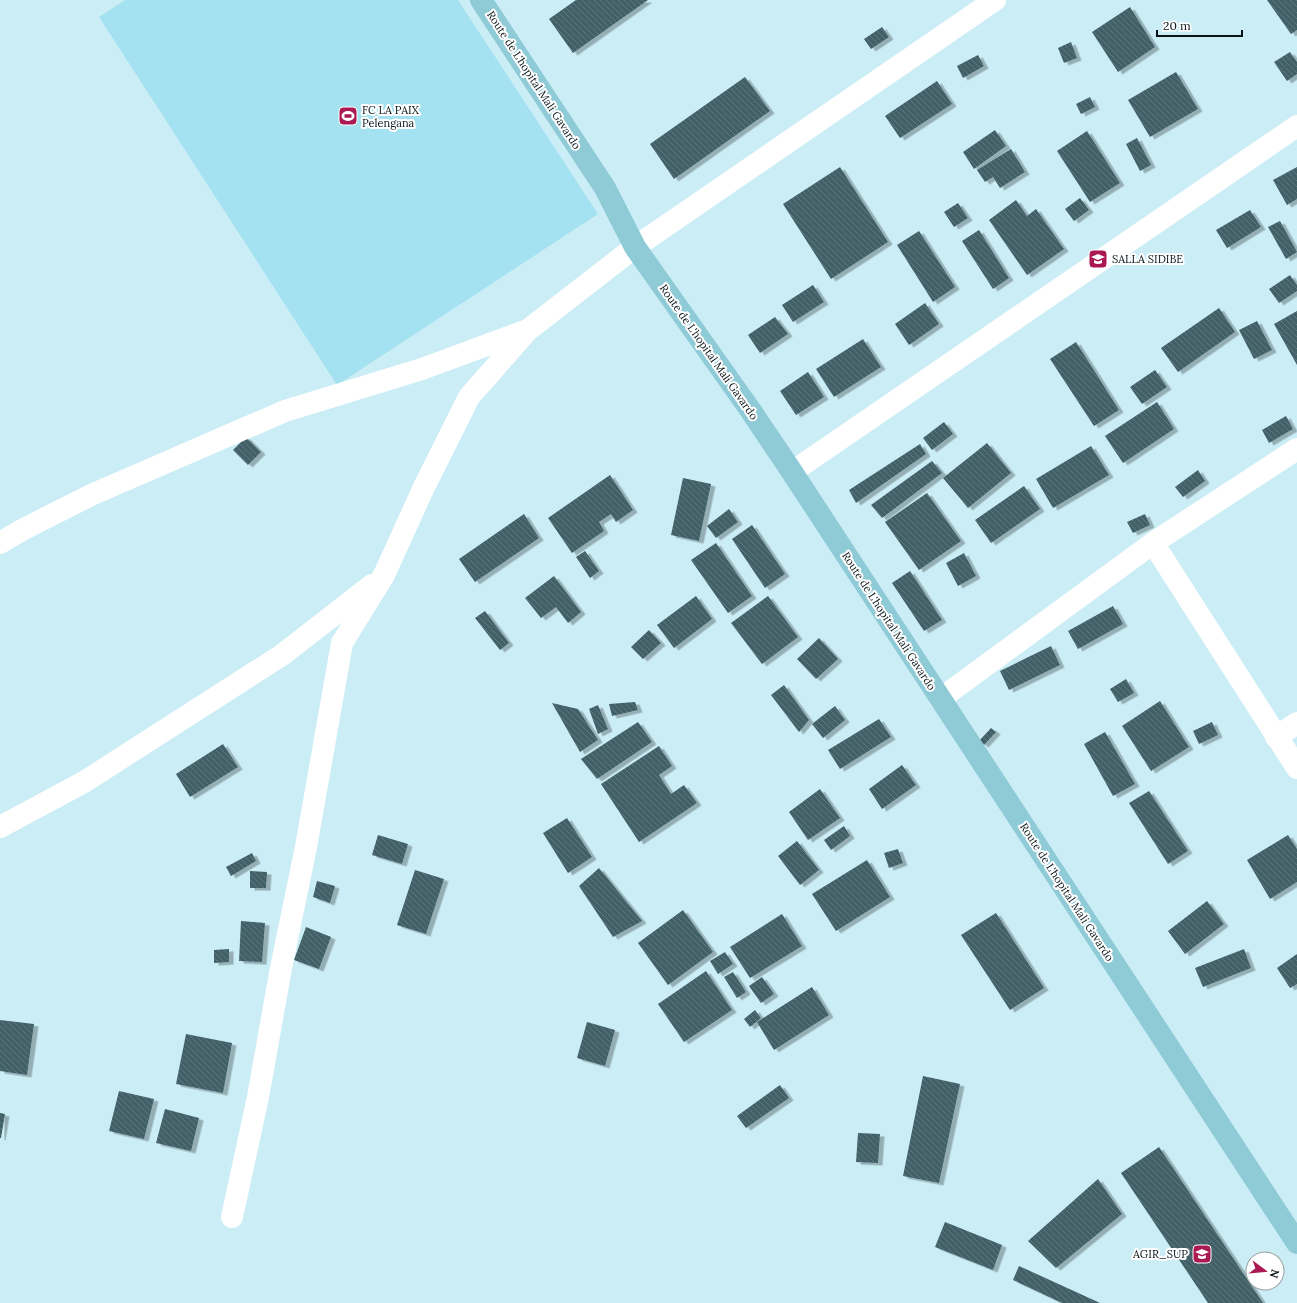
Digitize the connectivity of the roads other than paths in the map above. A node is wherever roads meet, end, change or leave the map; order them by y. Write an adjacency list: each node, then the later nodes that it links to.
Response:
1 (481, 0): 4 (main road, Route de L'hopital Mali Gavardo)
2 (995, 0): 4 (street)
3 (1297, 126): 7 (street)
4 (635, 248): 5 (street); 7 (main road, Route de L'hopital Mali Gavardo)
5 (528, 330): 8 (street); 10 (street)
6 (1297, 449): 9 (street)
7 (792, 472): 11 (main road, Route de L'hopital Mali Gavardo)
8 (0, 543)
9 (1153, 543): 11 (street); 13 (street)
10 (384, 576): 15 (street); 16 (street)
11 (940, 699): 17 (main road, Route de L'hopital Mali Gavardo)
12 (1297, 723): 13 (street)
13 (1276, 737): 14 (street)
14 (1297, 768)
15 (0, 827)
16 (232, 1217)
17 (1297, 1243)

